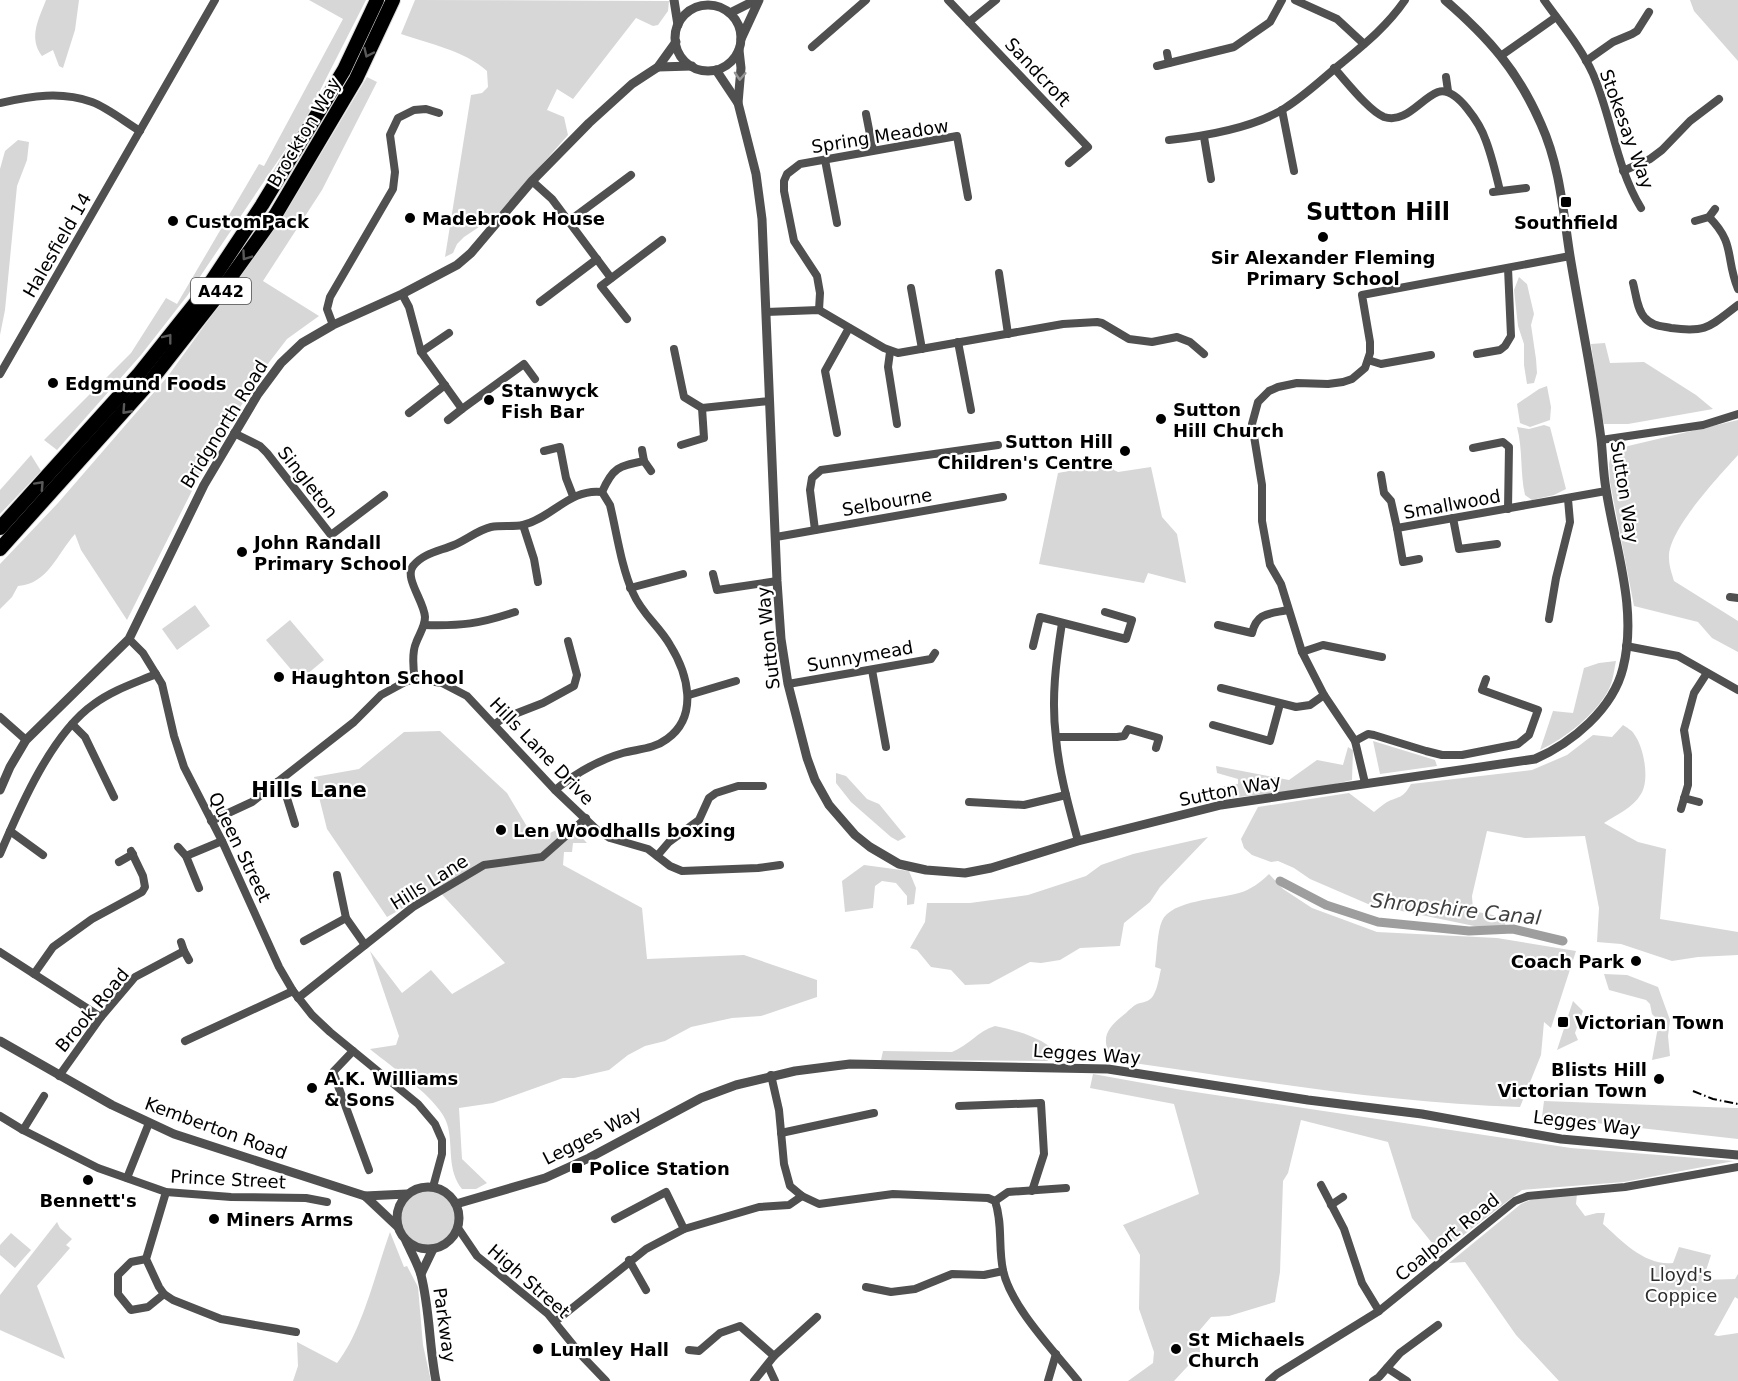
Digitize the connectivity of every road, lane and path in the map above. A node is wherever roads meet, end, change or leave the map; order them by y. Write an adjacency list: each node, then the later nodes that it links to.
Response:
1 (215, 0): 42 (street, Halesfield 14)
2 (377, 0): 120 (highway, Brockton Way / A442, one-way to 2)
3 (393, 0): 125 (highway, Brockton Way / A442, one-way to 125)
4 (674, 0): 19 (street)
5 (758, 0): 16 (street); 20 (street)
6 (866, 0): 23 (street)
7 (948, 0): 18 (street, Sandcroft)
8 (996, 0): 18 (street)
9 (1282, 0): 28 (street)
10 (1295, 0): 22 (street)
11 (1405, 0): 22 (street)
12 (1445, 0): 26 (street, Sutton Way)
13 (1544, 0): 17 (street, Stokesay Way)
14 (702, 2): 16 (street); 19 (street)
15 (1649, 12): 27 (street)
16 (730, 13): 20 (street)
17 (1556, 17): 26 (street); 27 (street, Stokesay Way)
18 (969, 22): 47 (street, Sandcroft)
19 (678, 26): 21 (street)
20 (741, 39): 24 (street)
21 (676, 42): 29 (street); 31 (street, Bridgnorth Road)
22 (1364, 44): 32 (street)
23 (812, 47)
24 (739, 50): 33 (street); 38 (street, Sutton Way, one-way to 38)
25 (1167, 53): 28 (street)
26 (1502, 55): 62 (street, Sutton Way)
27 (1586, 61): 49 (street, Stokesay Way)
28 (1169, 63): 30 (street)
29 (692, 66): 31 (street); 33 (street)
30 (1157, 66)
31 (658, 68): 52 (street, Bridgnorth Road)
32 (1334, 68): 35 (street); 39 (street)
33 (716, 69): 38 (street, Sutton Way)
34 (1446, 77): 35 (street)
35 (1448, 91): 53 (street)
36 (1719, 99): 49 (street)
37 (0, 103): 42 (street)
38 (738, 103): 74 (street, Sutton Way)
39 (1282, 110): 43 (street); 48 (street)
40 (439, 113): 76 (street)
41 (866, 114): 45 (street)
42 (140, 131): 89 (street, Halesfield 14)
43 (1204, 136): 44 (street); 51 (street)
44 (1169, 140)
45 (873, 150): 46 (street, Spring Meadow); 54 (street, Spring Meadow)
46 (825, 160): 60 (street); 73 (street, Spring Meadow)
47 (1069, 163)
48 (1294, 171)
49 (1623, 171): 55 (street, Stokesay Way)
50 (631, 175): 58 (street)
51 (1211, 179)
52 (532, 181): 58 (street); 70 (street, Bridgnorth Road)
53 (1526, 188)
54 (968, 197)
55 (1641, 208)
56 (1715, 209): 57 (street)
57 (1709, 217): 59 (street); 69 (street)
58 (569, 221): 63 (street)
59 (1695, 221)
60 (837, 223)
61 (662, 240): 66 (street)
62 (1570, 256): 64 (street); 102 (street, Sutton Way)
63 (597, 259): 66 (street); 71 (street)
64 (1508, 268): 86 (street); 88 (street)
65 (999, 273): 79 (street)
66 (611, 278): 75 (street)
67 (1633, 283): 72 (street)
68 (911, 288): 82 (street)
69 (1738, 288)
70 (402, 294): 76 (street, Bridgnorth Road); 83 (street)
71 (540, 302)
72 (1738, 305)
73 (819, 310): 74 (street); 77 (street)
74 (766, 312): 92 (street, Sutton Way)
75 (627, 319)
76 (333, 325): 100 (street, Bridgnorth Road)
77 (849, 328): 84 (street); 101 (street)
78 (449, 333): 83 (street)
79 (1008, 334): 80 (street); 85 (street)
80 (958, 342): 82 (street); 95 (street)
81 (674, 348): 93 (street)
82 (922, 349): 84 (street)
83 (421, 352): 91 (street)
84 (890, 352): 99 (street)
85 (1204, 354)
86 (1477, 354)
87 (1431, 355): 88 (street)
88 (1368, 360): 132 (street)
89 (0, 374)
90 (535, 379): 94 (street)
91 (445, 385): 94 (street); 96 (street)
92 (769, 401): 93 (street); 123 (street, Sutton Way)
93 (702, 408): 103 (street)
94 (462, 409): 98 (street)
95 (971, 410)
96 (409, 412)
97 (1738, 414): 102 (street)
98 (448, 420)
99 (897, 424)
100 (234, 433): 113 (street, Singleton); 139 (street, Bridgnorth Road)
101 (837, 433)
102 (1601, 440): 111 (street, Sutton Way)
103 (681, 445)
104 (998, 445): 122 (street)
105 (1473, 448): 117 (street)
106 (642, 450): 108 (street)
107 (544, 451): 114 (street)
108 (644, 460): 109 (street); 112 (street)
109 (651, 471)
110 (1381, 475): 121 (street, Smallwood)
111 (1606, 491): 116 (street, Smallwood); 142 (street, Sutton Way)
112 (602, 492): 114 (street); 131 (street)
113 (384, 495)
114 (573, 496): 119 (street)
115 (1003, 497): 122 (street, Selbourne)
116 (1568, 499): 117 (street, Smallwood); 135 (street)
117 (1508, 509): 118 (street, Smallwood)
118 (1453, 518): 121 (street, Smallwood); 124 (street)
119 (523, 525): 130 (street); 137 (street)
120 (0, 528)
121 (1397, 528): 126 (street)
122 (815, 530): 123 (street, Selbourne)
123 (776, 537): 129 (street, Sutton Way)
124 (1497, 544)
125 (0, 549)
126 (1419, 559)
127 (683, 574): 131 (street)
128 (713, 574): 129 (street)
129 (777, 581): 152 (street, Sutton Way)
130 (538, 582)
131 (630, 588): 155 (street)
132 (1288, 610): 138 (street); 143 (street)
133 (515, 612): 137 (street)
134 (1105, 612): 136 (street)
135 (1549, 618)
136 (1062, 623): 141 (street); 162 (street)
137 (424, 625): 150 (street)
138 (1218, 625)
139 (129, 639): 148 (street, Queen Street); 163 (street, Bridgnorth Road)
140 (568, 640): 160 (street)
141 (1033, 646)
142 (1626, 646): 147 (street); 168 (street, Sutton Way)
143 (1302, 652): 145 (street); 156 (street)
144 (935, 653): 146 (street, Sunnymead)
145 (1382, 657)
146 (872, 670): 152 (street, Sunnymead); 165 (street)
147 (1707, 673): 154 (street); 174 (street)
148 (156, 674): 159 (street); 179 (street, Queen Street)
149 (1486, 678): 164 (street)
150 (415, 679): 160 (street, Hills Lane Drive); 167 (street)
151 (736, 681): 155 (street)
152 (788, 684): 183 (street, Sutton Way)
153 (1221, 688): 157 (street)
154 (1738, 690)
155 (689, 695): 171 (street)
156 (1324, 695): 157 (street); 164 (street)
157 (1280, 704): 161 (street)
158 (0, 717): 163 (street)
159 (72, 724): 173 (street); 181 (street)
160 (495, 724): 171 (street, Hills Lane Drive)
161 (1213, 725)
162 (1056, 737): 166 (street); 172 (street)
163 (26, 740): 170 (street, Bridgnorth Road)
164 (1354, 741): 168 (street)
165 (885, 747)
166 (1156, 748)
167 (277, 782): 179 (street); 180 (street)
168 (1365, 783): 183 (street, Sutton Way)
169 (763, 786): 188 (street)
170 (0, 790)
171 (555, 790): 178 (street, Hills Lane Drive)
172 (1066, 795): 175 (street); 183 (street)
173 (114, 797)
174 (1684, 798): 176 (street); 177 (street)
175 (969, 802)
176 (1700, 802)
177 (1681, 809)
178 (586, 818): 188 (street, Hills Lane Drive); 196 (street, Hills Lane)
179 (211, 821): 182 (street, Queen Street)
180 (295, 824)
181 (10, 831): 185 (street); 186 (street)
182 (222, 841): 187 (street); 201 (street, Queen Street)
183 (1078, 841)
184 (178, 847): 187 (street)
185 (0, 854)
186 (43, 855)
187 (186, 856): 192 (street)
188 (657, 856): 190 (street, Hills Lane Drive)
189 (119, 862): 200 (street)
190 (780, 865)
191 (337, 875): 193 (street)
192 (199, 888)
193 (346, 918): 194 (street); 196 (street)
194 (304, 941)
195 (181, 942): 197 (street)
196 (365, 945): 201 (street, Hills Lane)
197 (184, 951): 199 (street); 202 (street, Brook Road)
198 (0, 952): 200 (street)
199 (189, 960)
200 (34, 974): 202 (street)
201 (296, 994): 204 (street, Hills Lane); 205 (street, Queen Street)
202 (101, 1017): 207 (street, Brook Road)
203 (0, 1041): 207 (street, Kemberton Road)
204 (185, 1041)
205 (353, 1050): 219 (street); 222 (street, Queen Street)
206 (771, 1075): 216 (street); 217 (street, Legges Way); 232 (street, Legges Way)
207 (59, 1076): 214 (street, Kemberton Road)
208 (44, 1096): 215 (street)
209 (975, 1105): 210 (street); 212 (street); 224 (street)
210 (959, 1106)
211 (874, 1113): 216 (street)
212 (976, 1115)
213 (0, 1116): 215 (street, Prince Street)
214 (149, 1123): 220 (street); 227 (street, Kemberton Road)
215 (23, 1130): 220 (street, Prince Street)
216 (781, 1132): 228 (street)
217 (1738, 1155)
218 (1738, 1167): 247 (street, Coalport Road)
219 (369, 1170)
220 (127, 1178): 225 (street, Prince Street)
221 (1322, 1185): 233 (street)
222 (433, 1187): 226 (street); 232 (street)
223 (1066, 1188): 224 (street)
224 (1032, 1191): 230 (street)
225 (166, 1192): 231 (street, Prince Street); 240 (street)
226 (407, 1194): 227 (street, Kemberton Road); 235 (street)
227 (365, 1196): 235 (street, Kemberton Road)
228 (802, 1196): 230 (street); 237 (street)
229 (1343, 1197): 233 (street)
230 (995, 1201): 242 (street)
231 (327, 1202)
232 (456, 1204): 236 (street)
233 (1331, 1205): 247 (street)
234 (615, 1219): 237 (street)
235 (398, 1227): 238 (street)
236 (458, 1228): 239 (street); 249 (street, High Street)
237 (684, 1229): 241 (street)
238 (406, 1241): 239 (street); 243 (street, Parkway)
239 (433, 1249): 243 (street, Parkway)
240 (146, 1259): 246 (street); 246 (street)
241 (629, 1260): 245 (street); 249 (street)
242 (1003, 1271): 244 (street); 253 (street)
243 (421, 1274): 257 (street, Parkway)
244 (866, 1287)
245 (646, 1290)
246 (164, 1294): 251 (street)
247 (1379, 1311): 263 (street, Coalport Road)
248 (818, 1317): 254 (street)
249 (556, 1321): 258 (street, High Street)
250 (1438, 1325): 256 (street)
251 (296, 1332)
252 (689, 1350): 254 (street)
253 (1056, 1354): 261 (street); 262 (street)
254 (774, 1356): 255 (street)
255 (768, 1366): 259 (street); 260 (street)
256 (1387, 1368): 264 (street); 265 (street)
257 (436, 1381)
258 (606, 1381)
259 (754, 1381)
260 (776, 1381)
261 (1048, 1381)
262 (1078, 1381)
263 (1269, 1381)
264 (1373, 1381)
265 (1407, 1381)

